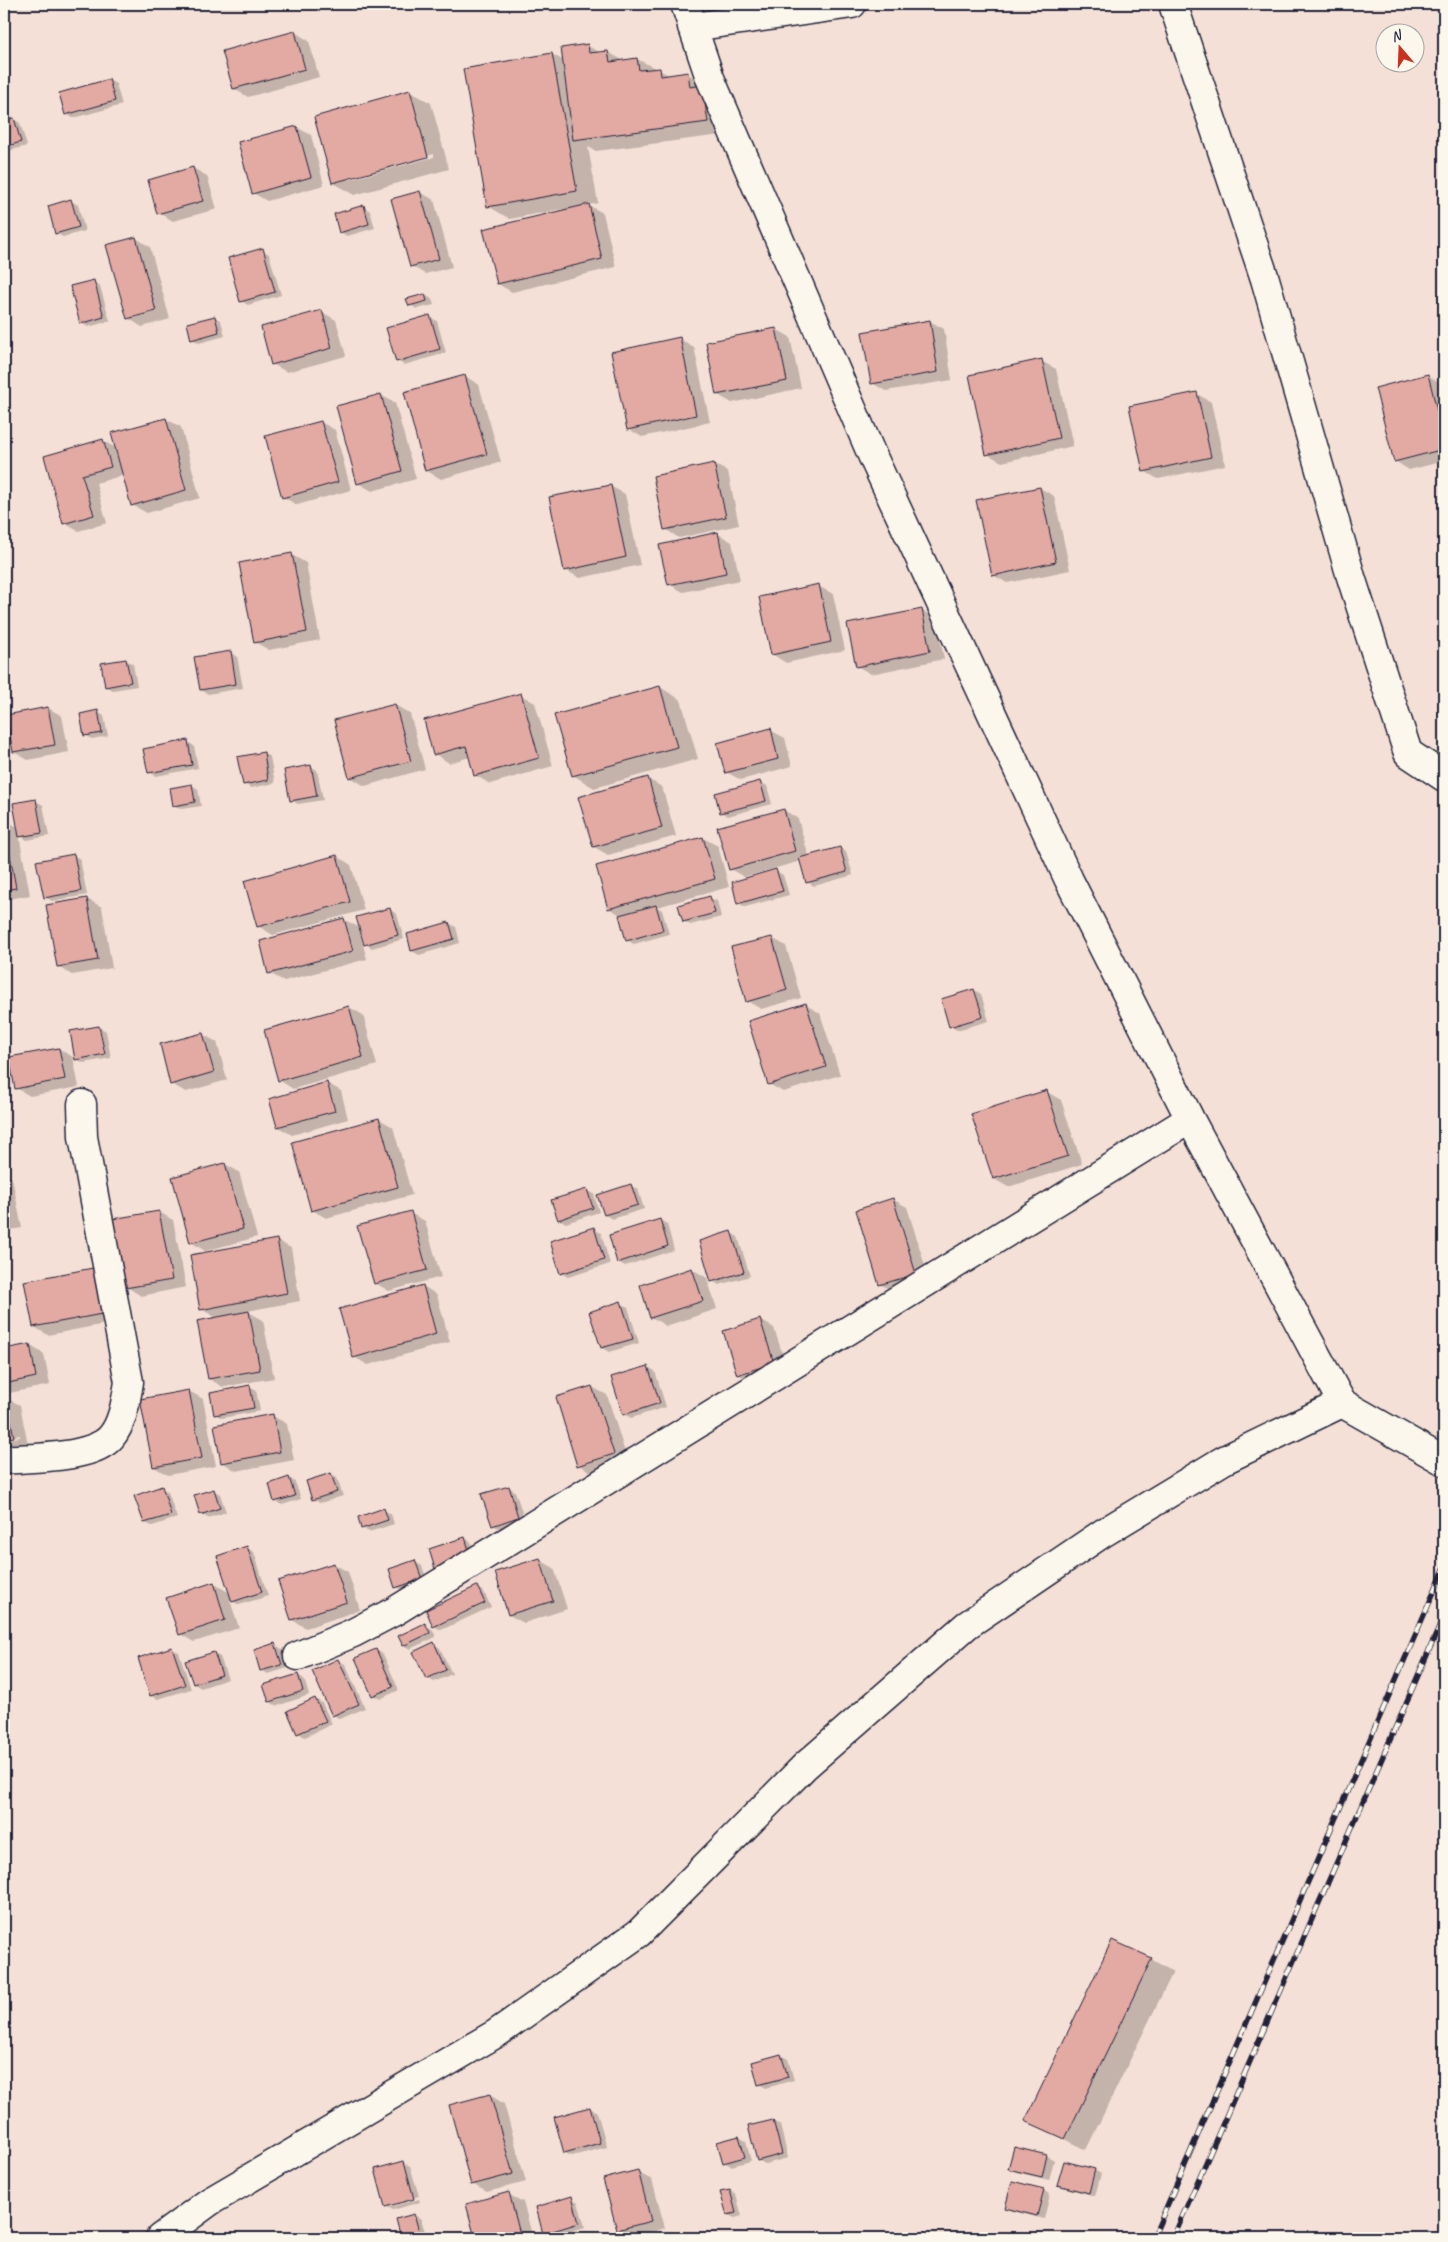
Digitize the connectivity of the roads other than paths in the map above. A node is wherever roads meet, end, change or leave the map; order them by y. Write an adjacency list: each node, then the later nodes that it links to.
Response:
1 (852, 4): 3 (street)
2 (1173, 4): 4 (street)
3 (688, 15): 6 (street)
4 (1444, 777)
5 (82, 1104): 8 (street)
6 (1190, 1120): 7 (street); 10 (street)
7 (1342, 1403): 9 (street); 11 (street)
8 (4, 1460)
9 (1444, 1461)
10 (298, 1656)
11 (160, 2238)

